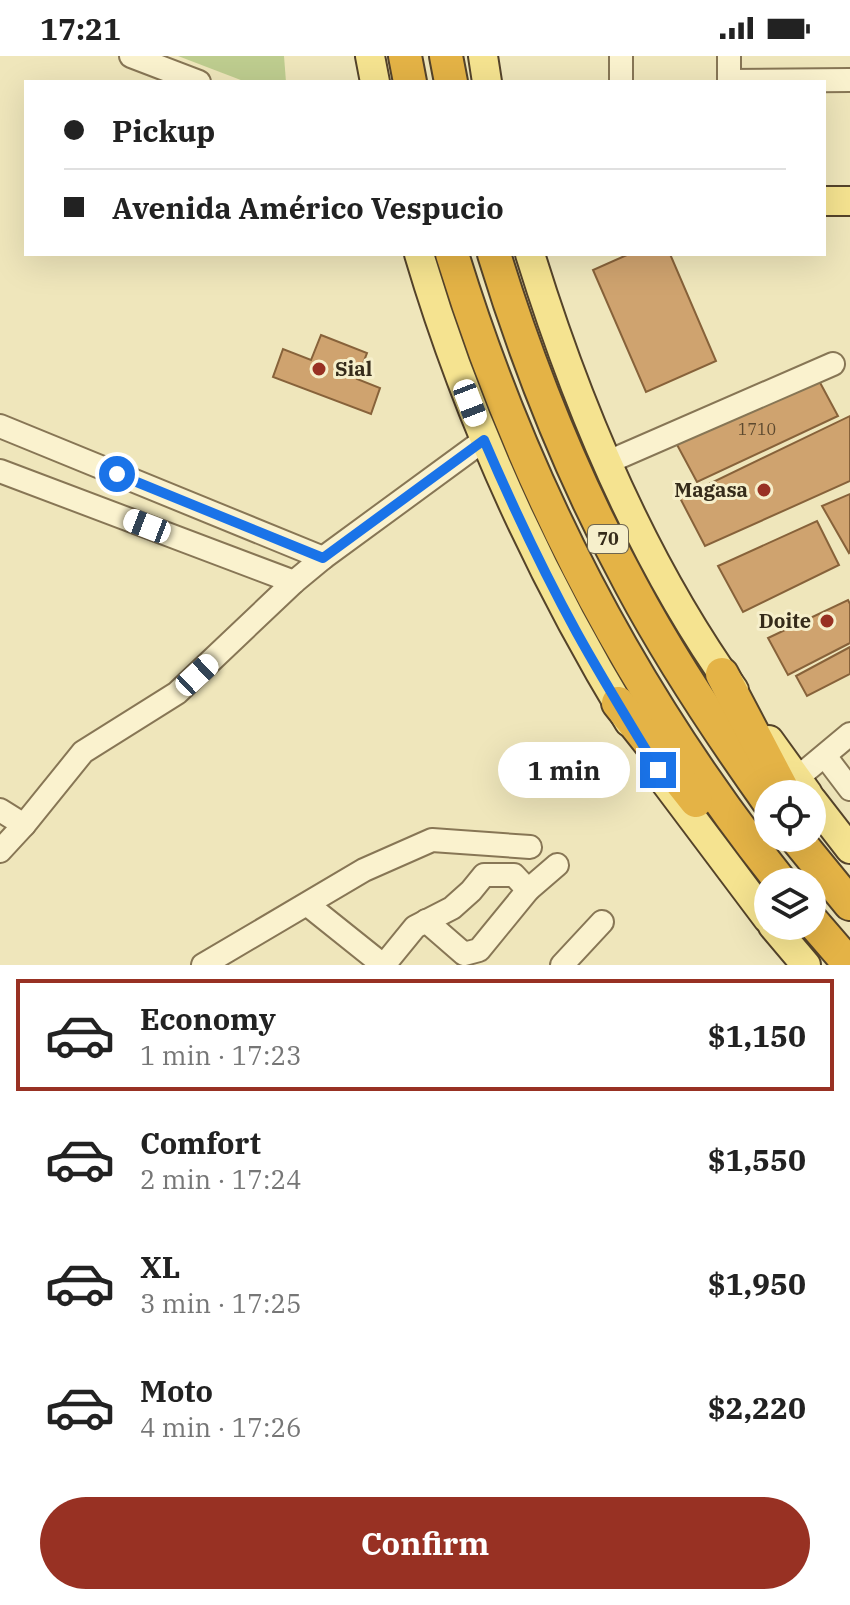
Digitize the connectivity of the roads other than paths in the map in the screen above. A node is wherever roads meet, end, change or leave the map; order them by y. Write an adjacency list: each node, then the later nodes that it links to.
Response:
1 (131, 56): 7 (street)
2 (370, 56): 8 (main road)
3 (405, 56): 9 (highway)
4 (446, 56): 10 (highway)
5 (621, 56): 11 (street)
6 (729, 56): 12 (street)
7 (194, 80)
8 (375, 80)
9 (410, 80)
10 (451, 80)
11 (621, 80)
12 (729, 80)
13 (826, 80): 14 (street)
14 (850, 80)
15 (826, 201): 16 (main road)
16 (850, 201)
17 (420, 256): 23 (main road)
18 (453, 256): 45 (highway, 70)
19 (495, 256): 32 (highway, 70)
20 (531, 256): 24 (main road)
21 (833, 364): 24 (street)
22 (0, 426): 26 (street)
23 (484, 440): 26 (street); 29 (main road)
24 (608, 462): 28 (main road)
25 (0, 471): 27 (street)
26 (323, 558): 27 (street)
27 (294, 582): 38 (street)
28 (722, 674): 33 (highway)
29 (618, 703): 46 (highway); 49 (main road)
30 (850, 734): 31 (street)
31 (825, 756): 34 (street); 35 (street)
32 (754, 780)
33 (792, 780)
34 (808, 780)
35 (850, 789)
36 (0, 810): 38 (street)
37 (826, 822): 40 (main road)
38 (24, 825): 41 (street)
39 (530, 847): 51 (street)
40 (850, 849)
41 (0, 851)
42 (807, 852): 50 (highway)
43 (820, 852): 48 (highway)
44 (557, 865): 47 (street)
45 (771, 868)
46 (754, 871)
47 (528, 890): 52 (street); 52 (street)
48 (850, 897)
49 (754, 901)
50 (850, 904)
51 (308, 905): 57 (street); 58 (street)
52 (426, 921): 58 (street)
53 (602, 922): 59 (street)
54 (826, 937): 61 (highway)
55 (785, 940): 60 (main road)
56 (822, 940): 61 (highway)
57 (203, 965)
58 (384, 965)
59 (562, 965)
60 (806, 965)
61 (850, 965)

